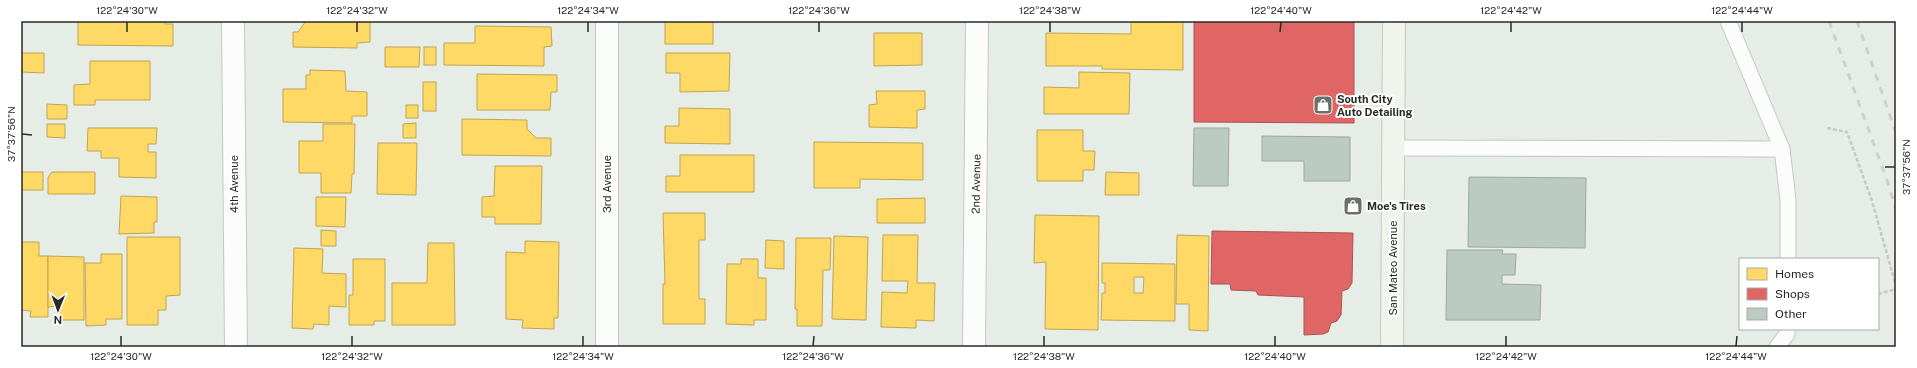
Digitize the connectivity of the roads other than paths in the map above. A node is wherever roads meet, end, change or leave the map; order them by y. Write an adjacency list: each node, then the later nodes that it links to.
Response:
1 (233, 21): 10 (street, 4th Avenue)
2 (607, 21): 11 (street, 3rd Avenue)
3 (977, 21): 12 (street, 2nd Avenue)
4 (1394, 21): 6 (main road, San Mateo Avenue)
5 (1728, 21): 7 (lane)
6 (1393, 148): 7 (lane); 13 (main road, San Mateo Avenue)
7 (1782, 149): 8 (lane)
8 (1788, 258)
9 (1787, 330): 14 (lane)
10 (236, 347)
11 (607, 347)
12 (974, 347)
13 (1392, 347)
14 (1777, 347)

